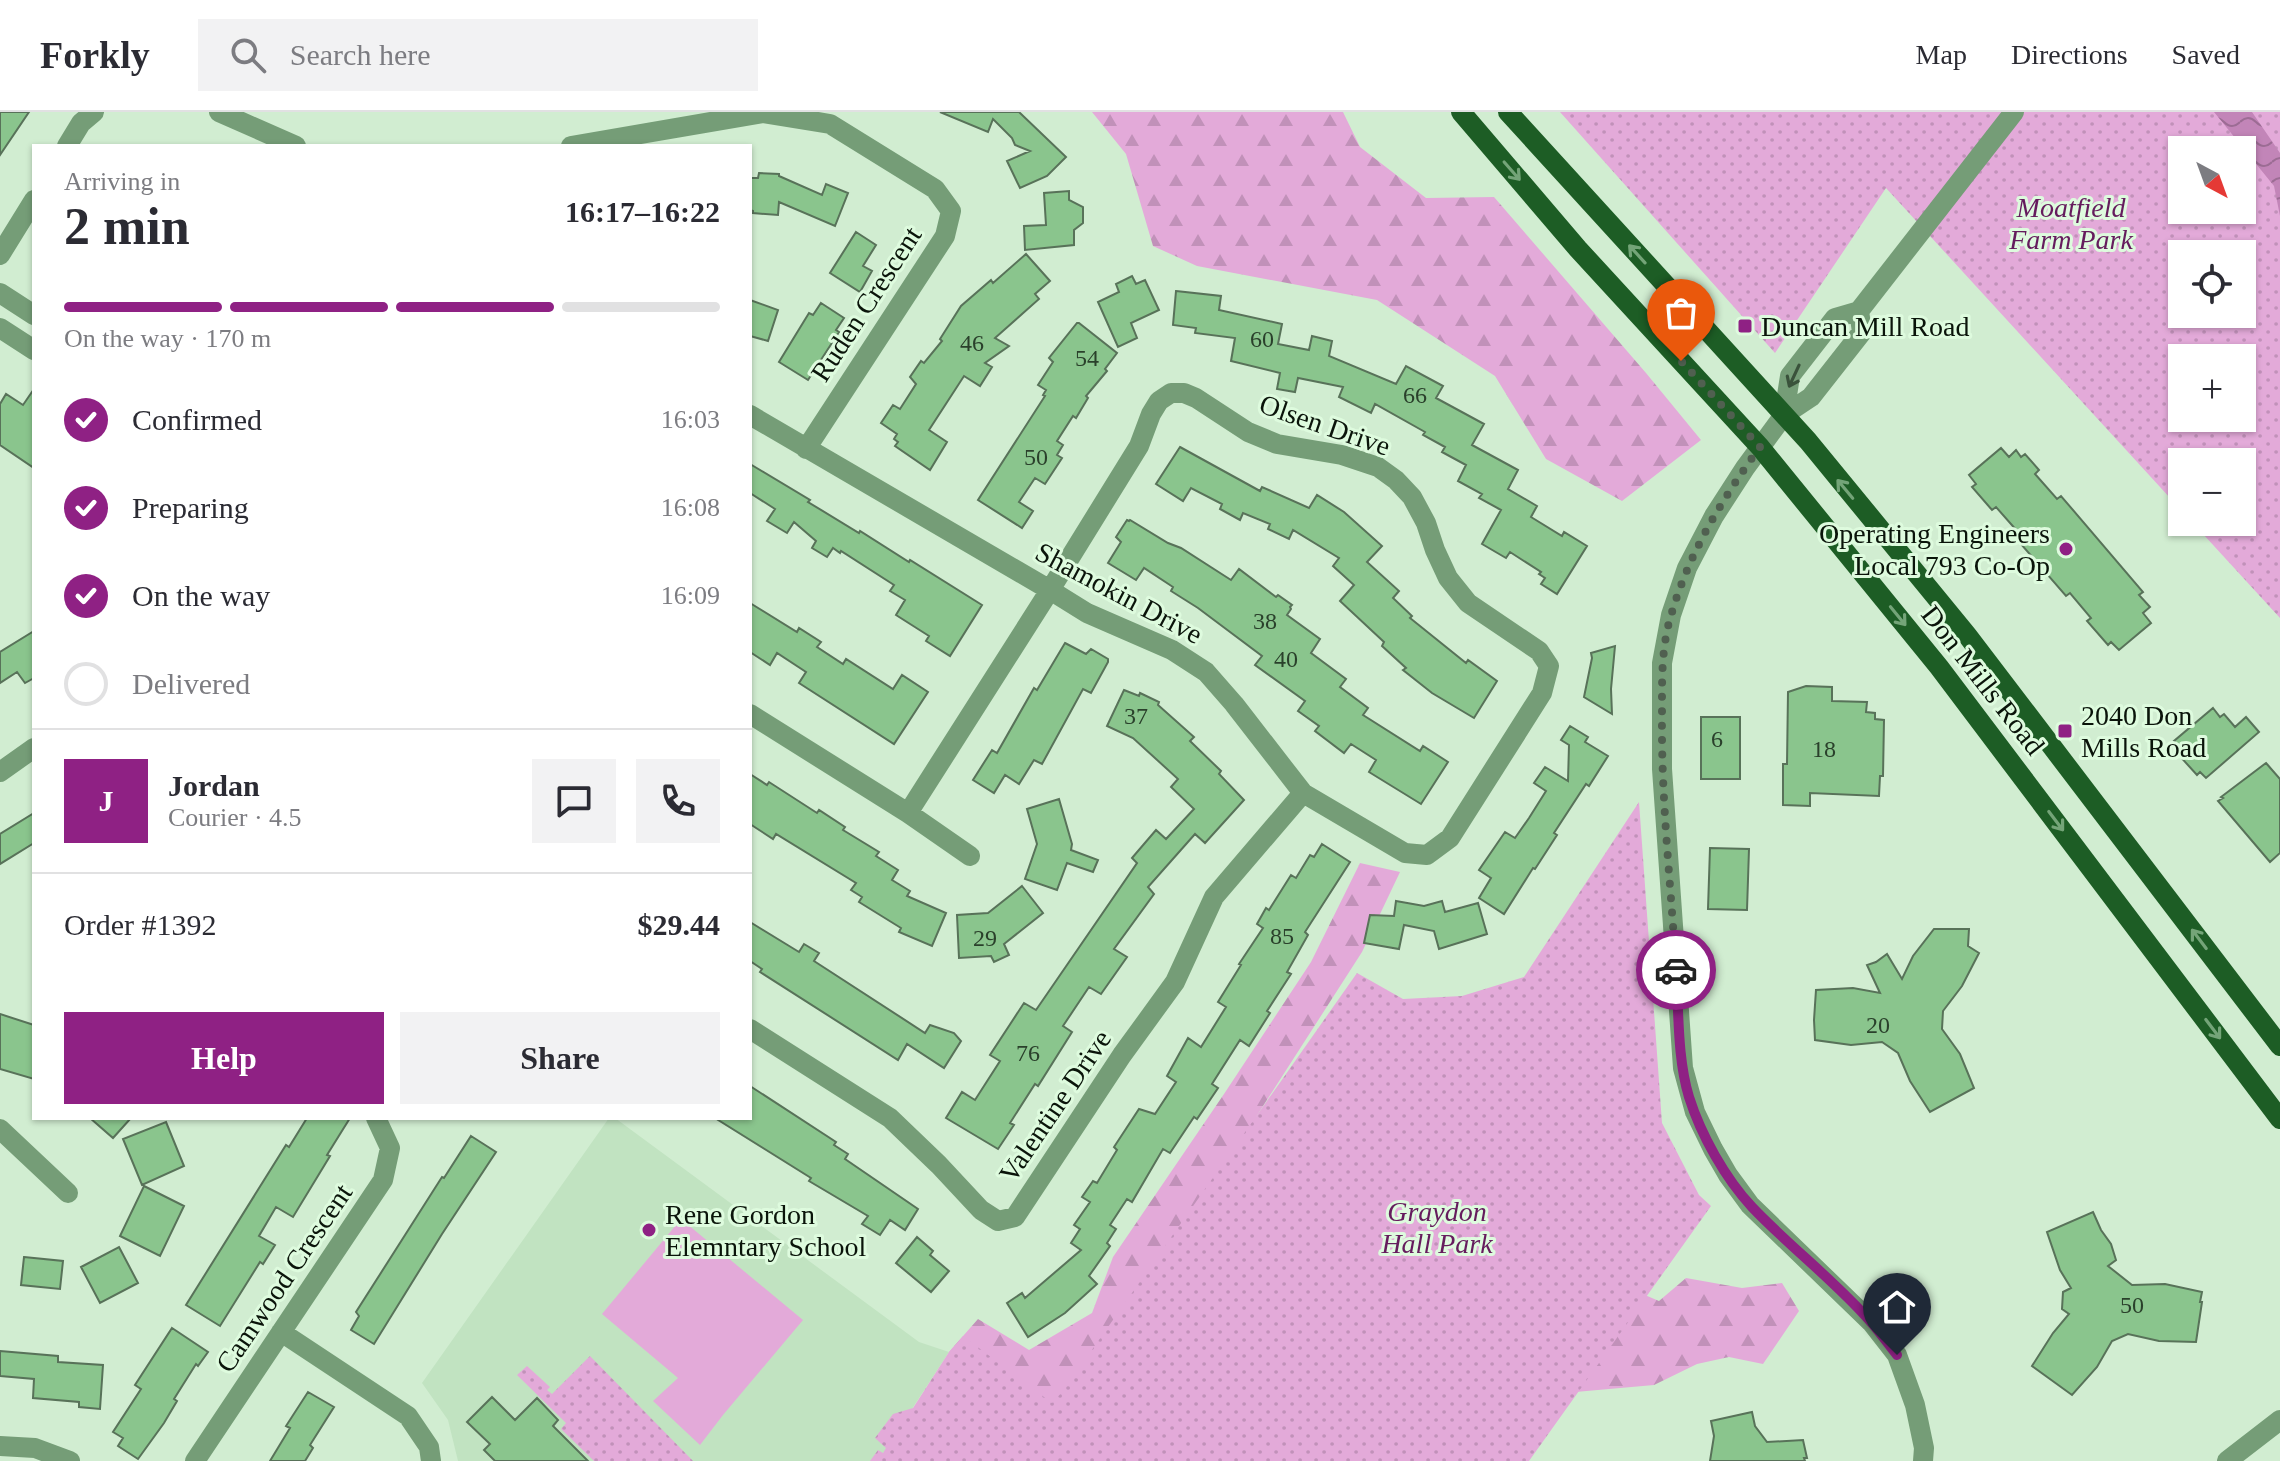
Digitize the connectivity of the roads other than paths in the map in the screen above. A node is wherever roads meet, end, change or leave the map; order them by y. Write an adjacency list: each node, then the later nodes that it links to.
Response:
1 (94, 112): 6 (street)
2 (219, 112): 7 (street)
3 (1461, 112): 18 (main road, Don Mills Road, one-way to 18)
4 (1508, 112): 16 (main road, Don Mills Road, one-way to 4)
5 (2014, 112): 12 (street)
6 (68, 144)
7 (291, 144)
8 (583, 144): 19 (street, Ruden Crescent)
9 (32, 203): 10 (street)
10 (0, 255)
11 (0, 293): 13 (street)
12 (1859, 311): 16 (street); 16 (street, one-way to 16)
13 (32, 314)
14 (0, 328): 15 (street)
15 (32, 349)
16 (1784, 415): 18 (street); 29 (main road, Don Mills Road, one-way to 16)
17 (752, 416): 19 (street, Shamokin Drive)
18 (1760, 447): 30 (main road, Don Mills Road, one-way to 30); 40 (street)
19 (806, 449): 20 (street, Shamokin Drive)
20 (1050, 590): 24 (street, Shamokin Drive); 25 (street, Olsen Drive); 26 (street, Olsen Drive)
21 (752, 715): 25 (street)
22 (32, 749): 23 (street)
23 (0, 772)
24 (1303, 793): 26 (street, Shamokin Drive); 28 (street, Valentine Drive)
25 (908, 813): 27 (street)
26 (1427, 855)
27 (970, 856)
28 (752, 1030)
29 (2280, 1046)
30 (2280, 1119)
31 (377, 1120): 34 (street, Camwood Crescent)
32 (0, 1129): 33 (street)
33 (68, 1193)
34 (281, 1332): 38 (street, Camwood Crescent); 39 (street)
35 (2280, 1420): 41 (street)
36 (0, 1446): 37 (street)
37 (70, 1461)
38 (195, 1461)
39 (431, 1461)
40 (1923, 1461)
41 (2227, 1461)

